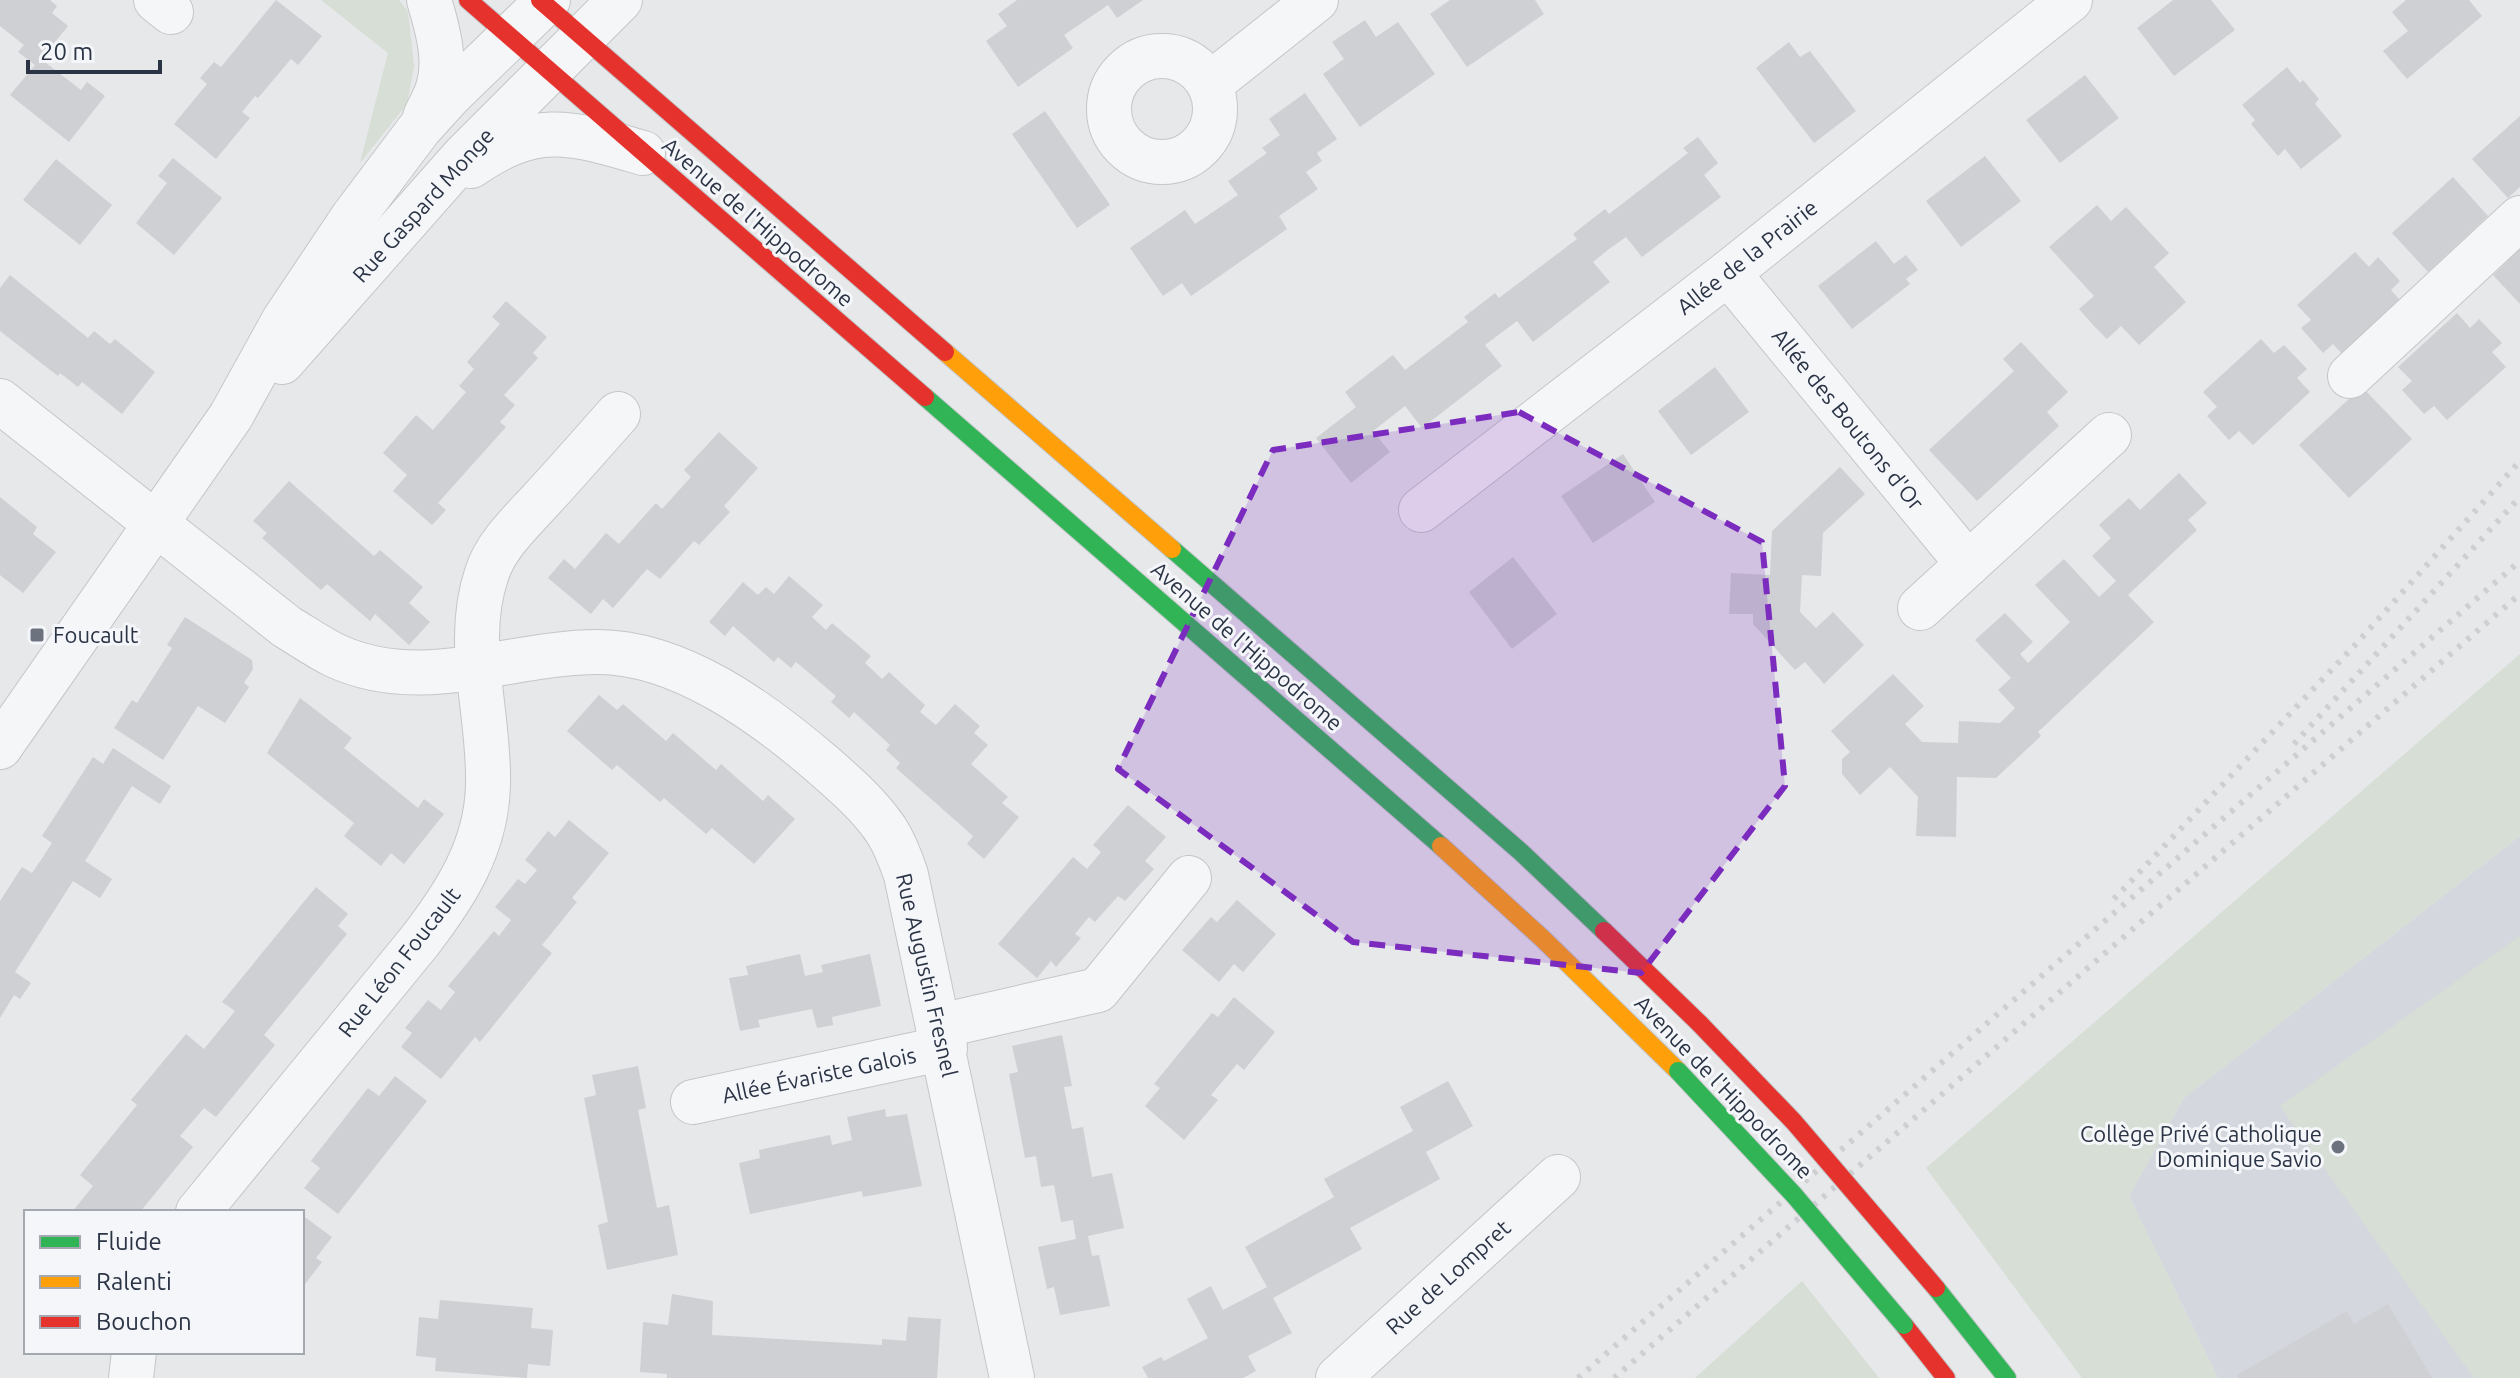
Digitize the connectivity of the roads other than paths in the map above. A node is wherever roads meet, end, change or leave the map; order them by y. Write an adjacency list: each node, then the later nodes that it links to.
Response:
1 (429, 0): 11 (street)
2 (468, 0): 8 (main road, Avenue de l'Hippodrome)
3 (620, 0): 7 (street, Rue Gaspard Monge)
4 (1316, 0): 10 (street)
5 (2070, 0): 15 (street, Allée de la Prairie)
6 (544, 1): 7 (main road, Avenue de l'Hippodrome); 8 (street, Rue Gaspard Monge)
7 (583, 36): 9 (street, Rue Gaspard Monge); 37 (main road, Avenue de l'Hippodrome, bridge)
8 (510, 38): 9 (main road, Avenue de l'Hippodrome); 11 (street, Rue Gaspard Monge)
9 (548, 70): 12 (main road, Avenue de l'Hippodrome); 13 (street, Rue Gaspard Monge)
10 (1210, 84)
11 (420, 128): 19 (street, Rue Gaspard Monge)
12 (643, 153): 13 (street); 36 (main road, Avenue de l'Hippodrome, bridge)
13 (411, 216): 19 (street, Rue Gaspard Monge)
14 (2520, 218): 16 (street)
15 (1728, 273): 21 (street, Allée de la Prairie); 23 (street, Allée des Boutons d'Or)
16 (2350, 376)
17 (0, 401): 22 (street, Rue Augustin Fresnel)
18 (618, 414): 25 (street, Rue Léon Foucault)
19 (231, 416): 22 (street, Rue Gaspard Monge)
20 (2109, 435): 23 (street)
21 (1421, 510)
22 (155, 525): 25 (street, Rue Augustin Fresnel); 26 (street, Rue Gaspard Monge)
23 (1968, 564): 24 (street)
24 (1920, 608)
25 (478, 668): 28 (street, Rue Augustin Fresnel); 31 (street, Rue Léon Foucault)
26 (0, 747)
27 (1189, 878): 28 (street, Allée Évariste Galois)
28 (942, 1037): 29 (street, Allée Évariste Galois); 34 (street, Rue Augustin Fresnel)
29 (693, 1102)
30 (1558, 1177): 35 (street, Rue de Lompret)
31 (200, 1210)
32 (134, 1354): 33 (street)
33 (131, 1378)
34 (1012, 1378)
35 (1338, 1378)
36 (1946, 1378)
37 (2007, 1378)

